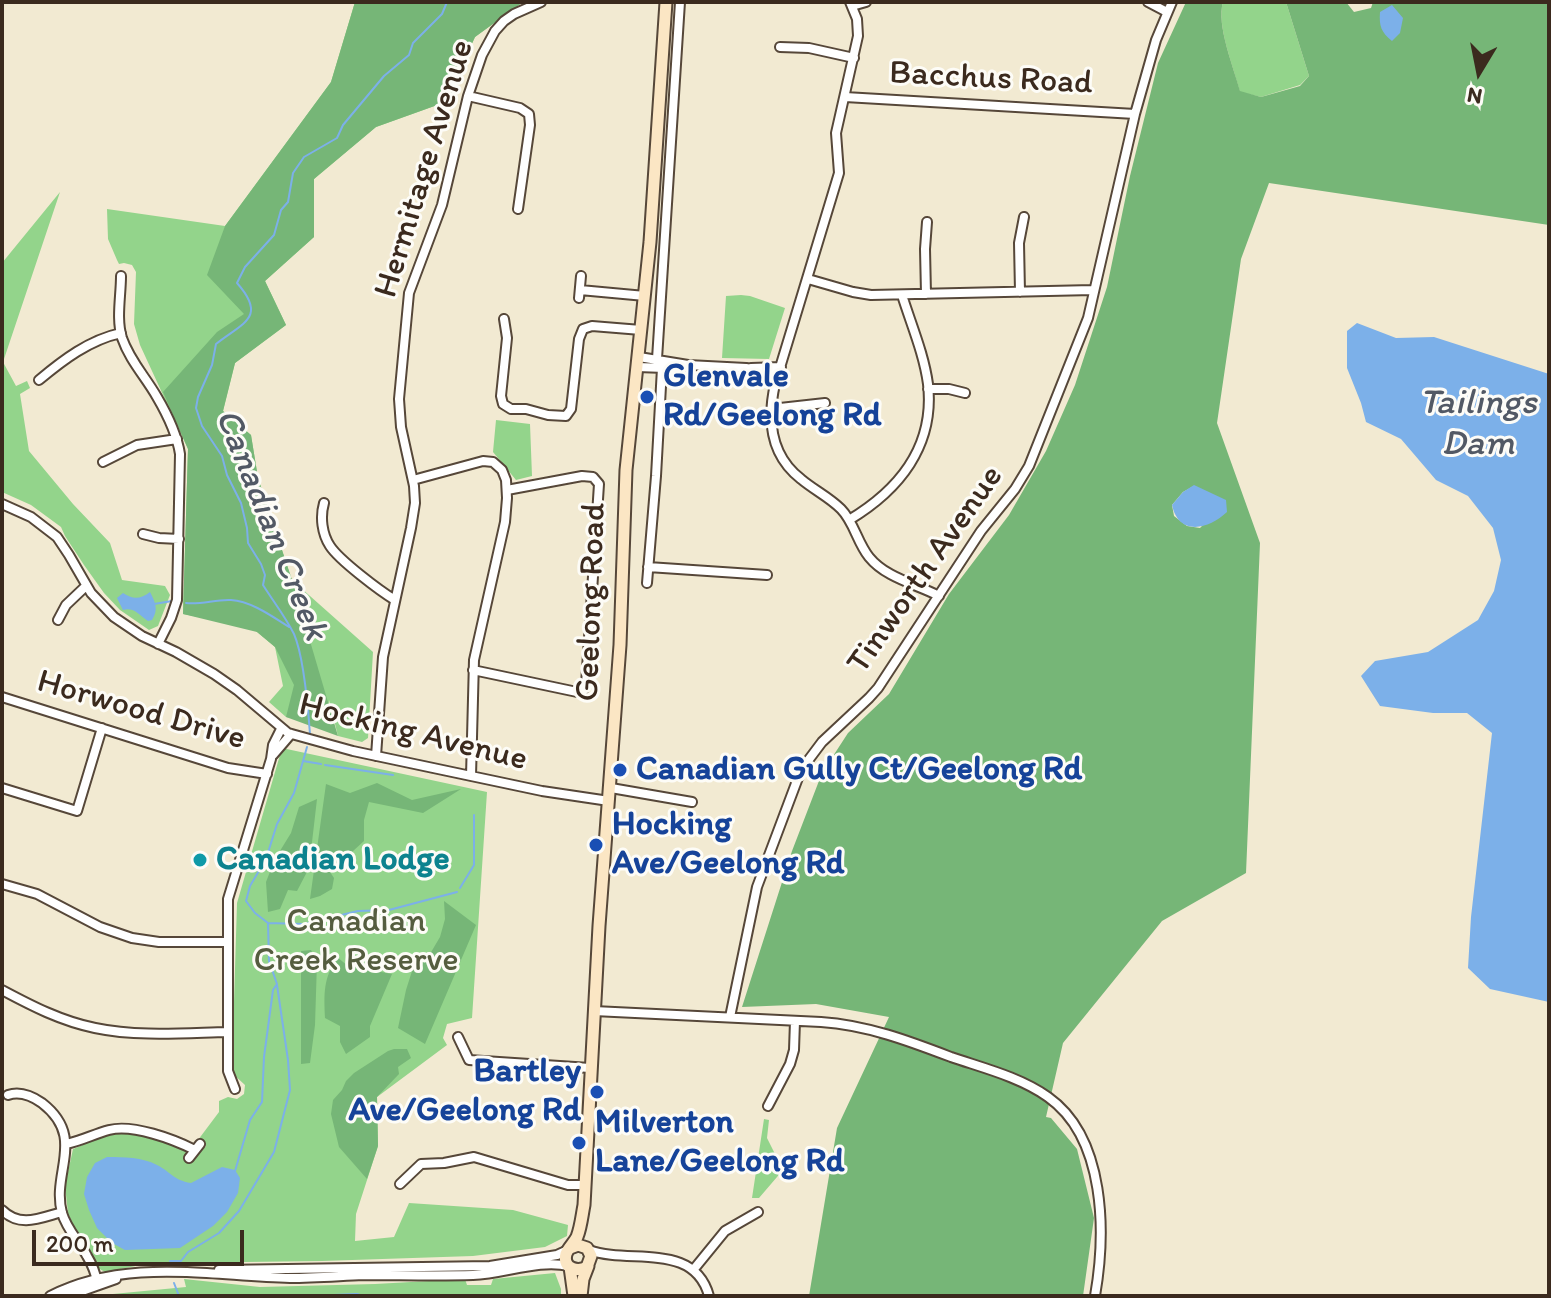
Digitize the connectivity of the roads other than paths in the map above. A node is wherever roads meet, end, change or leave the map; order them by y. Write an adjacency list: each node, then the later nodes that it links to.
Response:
1 (541, 2): 11 (street, Hermitage Avenue)
2 (666, 2): 24 (main road, Geelong Road)
3 (680, 2): 29 (street, Geelong Road)
4 (866, 2): 7 (street)
5 (1148, 2): 8 (street)
6 (1172, 2): 8 (street, Tinworth Avenue)
7 (851, 4): 10 (street)
8 (1167, 12): 13 (street, Tinworth Avenue)
9 (780, 47): 10 (street)
10 (854, 58): 12 (street)
11 (468, 96): 14 (street); 38 (street, Hermitage Avenue)
12 (845, 97): 13 (street, Bacchus Road); 19 (street)
13 (1135, 114): 20 (street, Tinworth Avenue)
14 (518, 209)
15 (1024, 217): 21 (street)
16 (927, 222): 22 (street)
17 (121, 276): 27 (street)
18 (581, 276): 24 (street)
19 (808, 279): 23 (street); 30 (street)
20 (1093, 290): 21 (street); 49 (street, Tinworth Avenue)
21 (1020, 292): 22 (street)
22 (926, 294): 23 (street)
23 (902, 295): 32 (street)
24 (645, 296): 26 (main road, Geelong Road)
25 (504, 319): 26 (street)
26 (641, 330): 28 (main road, Geelong Road)
27 (121, 333): 31 (street); 36 (street)
28 (638, 362): 29 (street); 63 (main road, Geelong Road)
29 (660, 364): 30 (street); 45 (street, Geelong Road)
30 (779, 371): 35 (street)
31 (39, 380)
32 (928, 389): 33 (street); 42 (street)
33 (965, 393)
34 (825, 403): 35 (street)
35 (771, 409): 42 (street)
36 (177, 439): 37 (street); 44 (street)
37 (103, 462)
38 (413, 480): 39 (street); 50 (street, Hermitage Avenue)
39 (507, 490): 53 (street); 53 (street)
40 (324, 503): 50 (street)
41 (2, 504): 48 (street, Hocking Avenue)
42 (849, 520): 49 (street)
43 (143, 534): 44 (street)
44 (179, 539): 52 (street)
45 (648, 567): 46 (street); 47 (street, Geelong Road)
46 (767, 575)
47 (647, 583)
48 (86, 586): 51 (street); 52 (street, Hocking Avenue)
49 (939, 596): 70 (street, Tinworth Avenue)
50 (395, 600): 58 (street, Hermitage Avenue)
51 (58, 620)
52 (158, 644): 56 (street, Hocking Avenue)
53 (473, 670): 61 (street)
54 (2, 697): 55 (street, Horwood Drive)
55 (102, 728): 60 (street, Horwood Drive); 62 (street)
56 (281, 729): 57 (street, Hocking Avenue); 59 (street)
57 (291, 734): 58 (street, Hocking Avenue); 59 (street)
58 (376, 756): 61 (street, Hocking Avenue)
59 (271, 759): 60 (street)
60 (267, 774): 67 (street)
61 (471, 776): 64 (street, Hocking Avenue)
62 (2, 788)
63 (611, 788): 64 (main road, Geelong Road); 65 (street)
64 (609, 801): 69 (main road, Geelong Road)
65 (692, 802)
66 (2, 884): 67 (street)
67 (227, 942): 72 (street)
68 (2, 990): 72 (street)
69 (594, 1011): 70 (street); 74 (main road, Geelong Road)
70 (730, 1017): 71 (street)
71 (795, 1021): 77 (street); 99 (street)
72 (228, 1032): 75 (street)
73 (458, 1037): 74 (street)
74 (590, 1068): 81 (main road, Geelong Road)
75 (235, 1089)
76 (8, 1095): 78 (street)
77 (768, 1106)
78 (66, 1144): 79 (street); 84 (street)
79 (189, 1158)
80 (400, 1184): 81 (street)
81 (585, 1185): 82 (main road, Geelong Road)
82 (584, 1205): 86 (main road, Geelong Road); 87 (main road, Geelong Road)
83 (2, 1210): 84 (street)
84 (62, 1212): 93 (street)
85 (758, 1212): 91 (street)
86 (569, 1249): 87 (main road); 90 (main road); 92 (street)
87 (588, 1250): 88 (street); 89 (main road)
88 (613, 1256): 89 (street); 91 (street)
89 (589, 1265): 90 (main road); 97 (main road)
90 (570, 1266): 92 (street); 96 (main road)
91 (694, 1269): 98 (street)
92 (199, 1271): 93 (street)
93 (98, 1281): 94 (street); 95 (street)
94 (50, 1296)
95 (68, 1296)
96 (574, 1296)
97 (581, 1296)
98 (709, 1296)
99 (1095, 1296)

